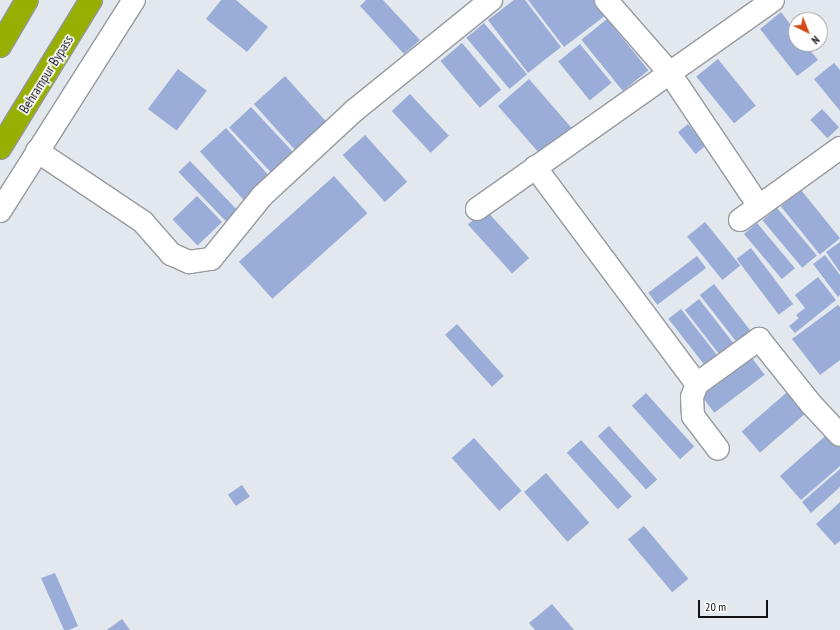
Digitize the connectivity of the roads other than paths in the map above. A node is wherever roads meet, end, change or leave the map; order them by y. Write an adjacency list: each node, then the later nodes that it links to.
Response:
1 (91, 0): 9 (highway, Behrampur Bypass)
2 (134, 0): 11 (street)
3 (491, 0): 11 (street)
4 (606, 0): 8 (street)
5 (773, 0): 8 (street)
6 (24, 1): 7 (highway)
7 (0, 46)
8 (669, 72): 12 (street); 13 (street)
9 (0, 148)
10 (840, 148): 13 (street)
11 (36, 151): 15 (street)
12 (535, 167): 14 (street); 17 (street)
13 (759, 206): 16 (street)
14 (477, 210)
15 (0, 211)
16 (740, 220)
17 (696, 384): 18 (street); 19 (street)
18 (840, 435)
19 (718, 449)

